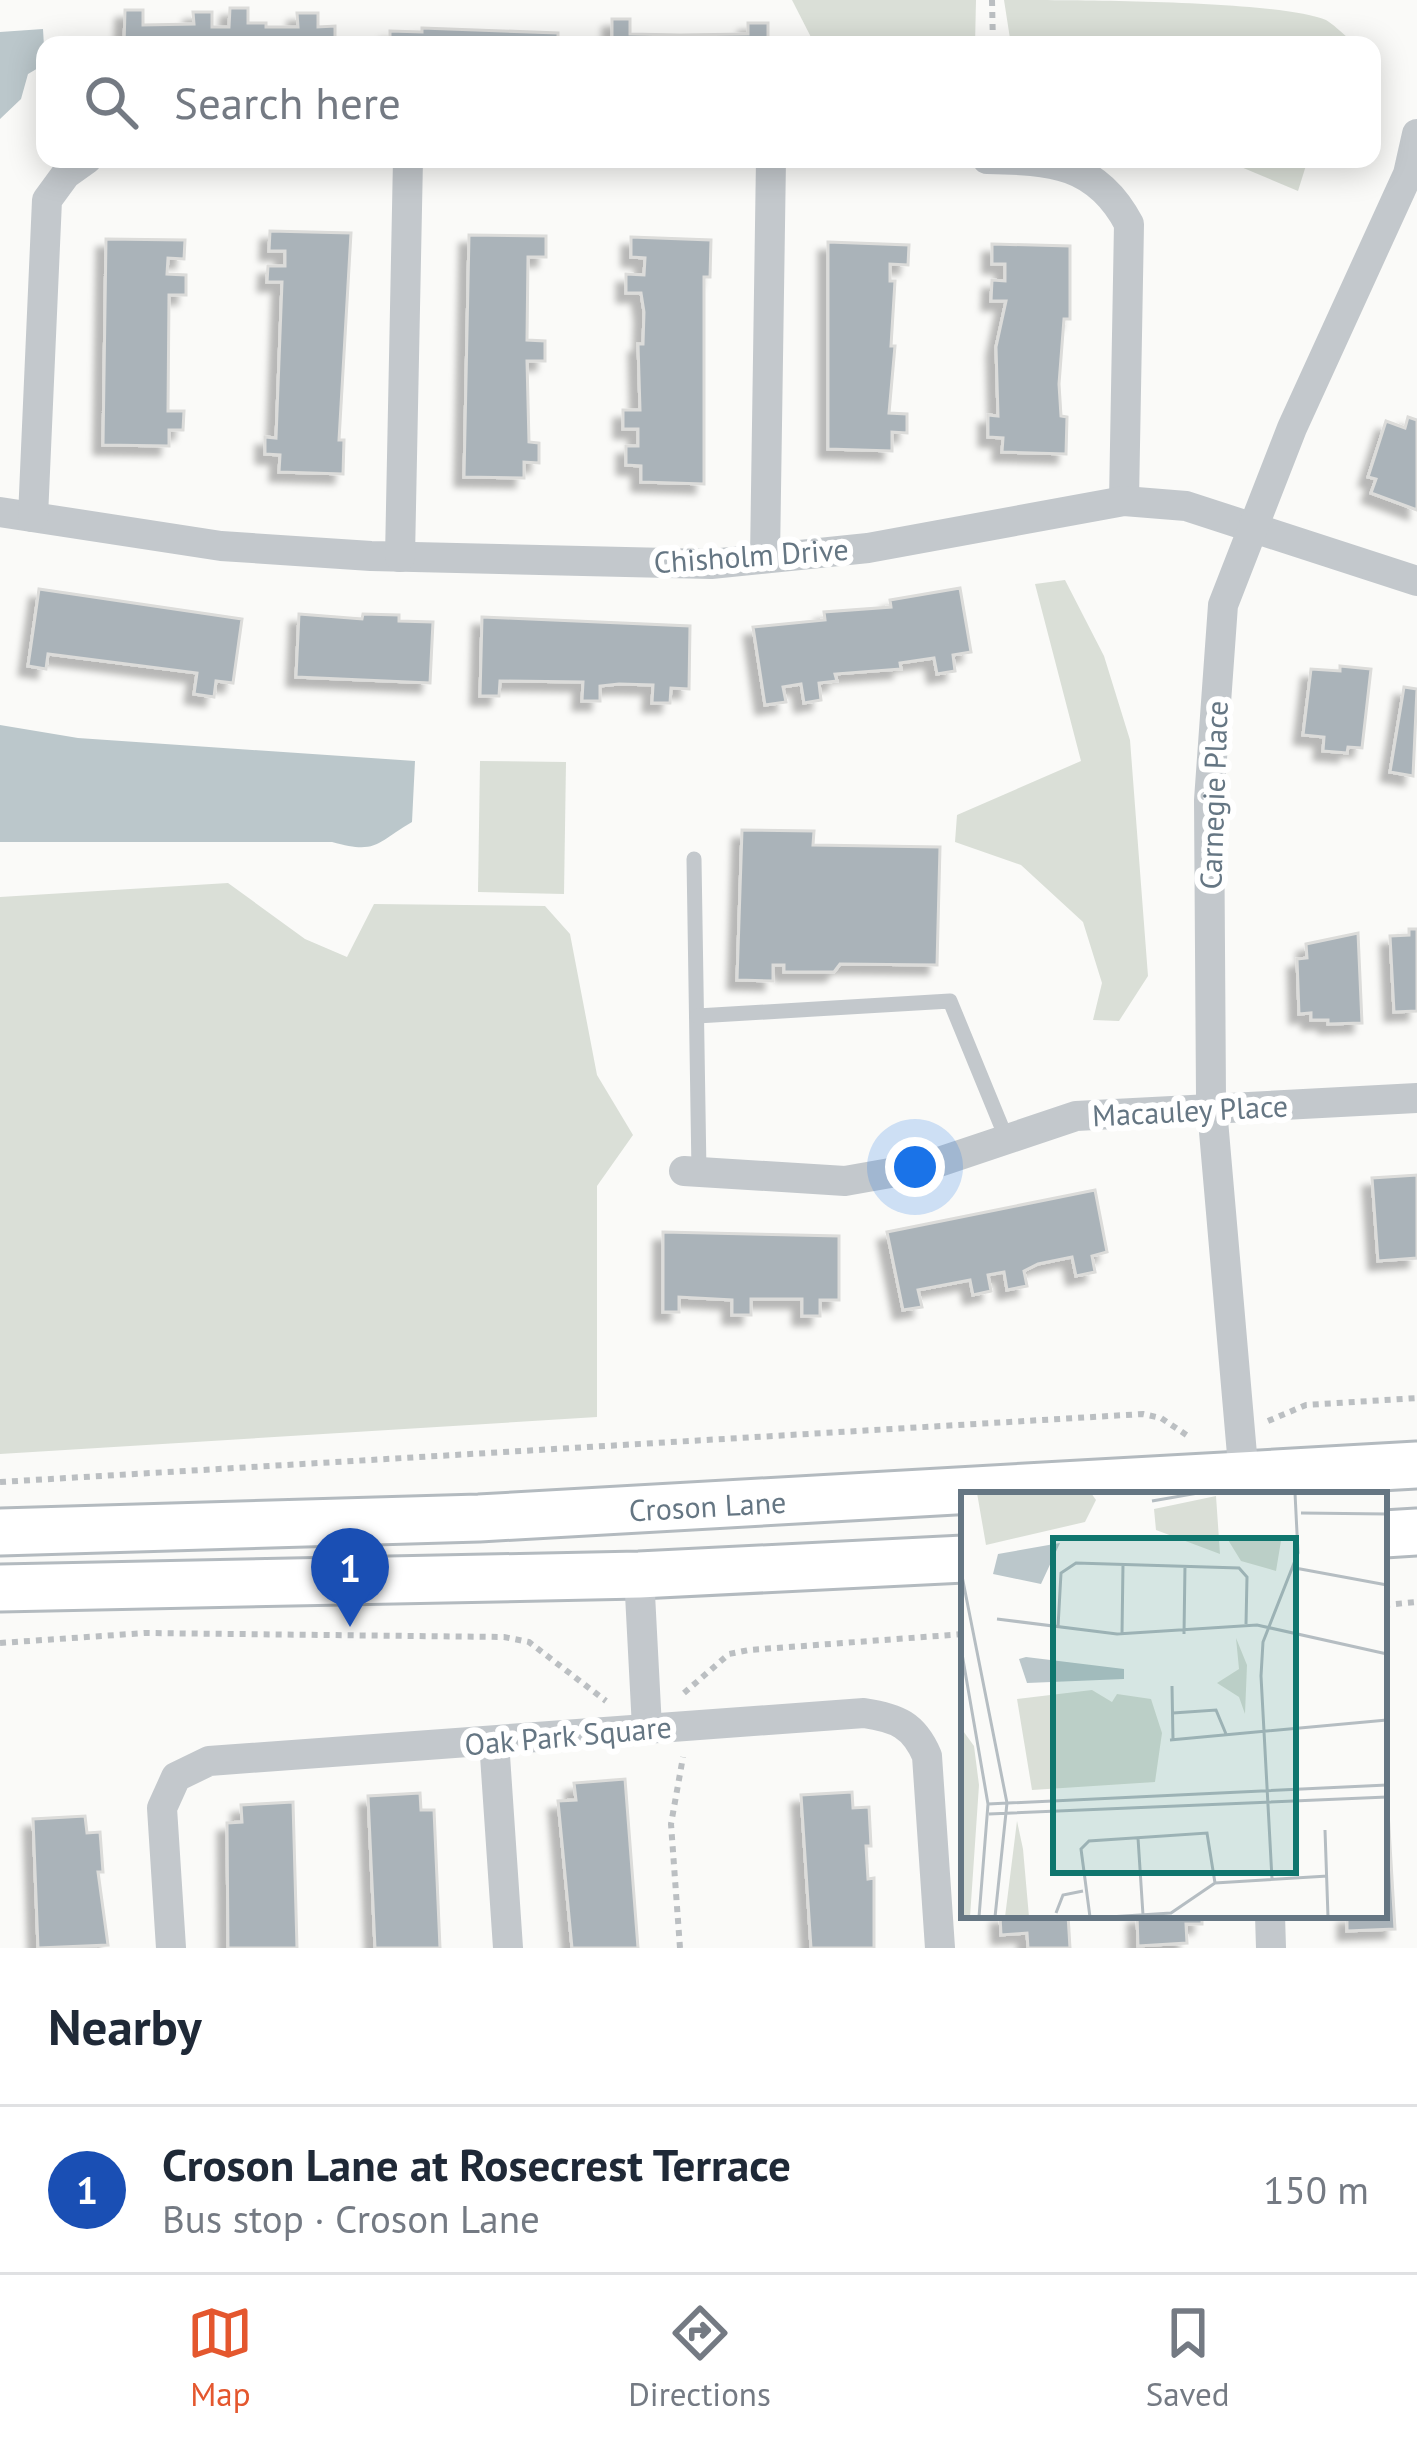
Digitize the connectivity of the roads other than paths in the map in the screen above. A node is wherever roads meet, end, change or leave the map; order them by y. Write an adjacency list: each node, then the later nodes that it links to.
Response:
1 (1417, 134): 6 (street, Carnegie Place)
2 (78, 168): 9 (street)
3 (408, 168): 11 (street)
4 (771, 168): 12 (street)
5 (1066, 168): 7 (street)
6 (1412, 176): 10 (street, Carnegie Place)
7 (1124, 501): 10 (street, Chisholm Drive); 12 (street, Chisholm Drive)
8 (0, 512): 9 (street, Chisholm Drive)
9 (32, 517): 11 (street, Chisholm Drive)
10 (1252, 530): 13 (street, Chisholm Drive); 17 (street, Carnegie Place)
11 (400, 557): 12 (street, Chisholm Drive)
12 (765, 558)
13 (1417, 581)
14 (694, 859): 15 (lane)
15 (697, 1016): 18 (lane); 19 (lane)
16 (1417, 1098): 17 (street, Macauley Place)
17 (1212, 1110): 18 (street, Macauley Place); 21 (street, Carnegie Place)
18 (1006, 1140): 19 (street, Macauley Place)
19 (692, 1172)
20 (1417, 1466): 21 (main road, Croson Lane)
21 (1245, 1485): 22 (main road, Croson Lane)
22 (1077, 1492)
23 (961, 1497): 24 (main road, Croson Lane)
24 (0, 1532)
25 (1417, 1532): 26 (main road)
26 (1387, 1534)
27 (961, 1559): 28 (main road)
28 (639, 1575): 29 (main road); 30 (street)
29 (0, 1588)
30 (647, 1728): 31 (street, Oak Park Square); 35 (street, Oak Park Square)
31 (494, 1742): 33 (street, Oak Park Square); 34 (street)
32 (1270, 1918): 36 (street)
33 (171, 1948)
34 (508, 1948)
35 (940, 1948)
36 (1271, 1948)

